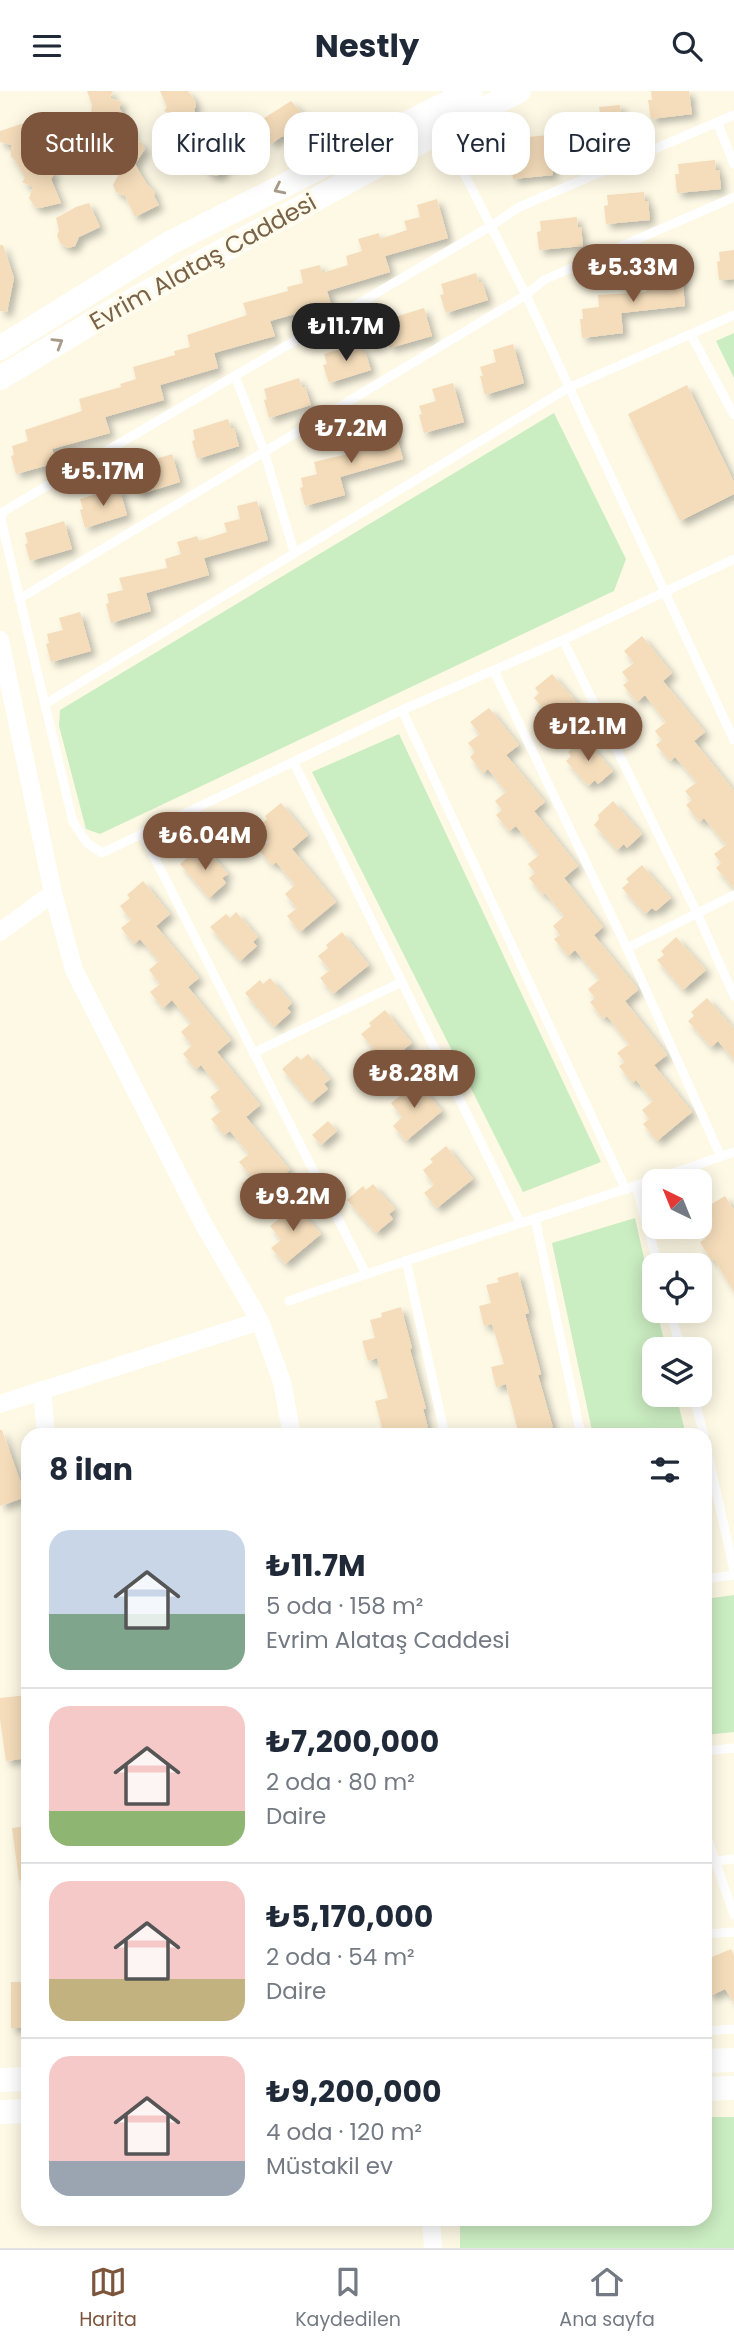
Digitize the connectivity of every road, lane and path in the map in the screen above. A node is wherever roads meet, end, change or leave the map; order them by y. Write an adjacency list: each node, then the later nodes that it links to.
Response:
1 (471, 91): 14 (main road, Evrim Alataş Caddesi, one-way to 14)
2 (520, 91): 3 (main road, Evrim Alataş Caddesi)
3 (478, 112)
4 (734, 115): 5 (lane)
5 (717, 122): 7 (lane); 10 (lane)
6 (432, 136): 16 (main road, Evrim Alataş Caddesi, one-way to 6)
7 (734, 165)
8 (465, 175): 10 (lane)
9 (734, 197): 11 (lane)
10 (491, 226): 11 (lane); 15 (lane)
11 (526, 295): 17 (lane); 19 (lane)
12 (734, 315): 13 (lane)
13 (691, 335): 17 (lane); 18 (lane)
14 (0, 348)
15 (234, 376): 19 (lane); 23 (lane)
16 (0, 378)
17 (568, 388): 20 (lane); 22 (lane)
18 (734, 415)
19 (264, 451): 20 (lane); 23 (lane)
20 (294, 552): 27 (lane)
21 (734, 559): 22 (lane)
22 (663, 591): 24 (lane); 29 (lane)
23 (19, 599): 27 (lane)
24 (563, 640): 26 (lane); 34 (lane)
25 (0, 641): 32 (street)
26 (494, 671): 28 (lane); 36 (lane)
27 (45, 704): 31 (lane)
28 (402, 710): 30 (lane); 43 (lane)
29 (734, 740)
30 (295, 763): 31 (lane); 37 (lane)
31 (142, 833): 39 (lane)
32 (53, 893): 35 (street); 50 (street)
33 (734, 895): 34 (lane)
34 (697, 913): 36 (lane); 38 (lane)
35 (0, 932)
36 (627, 948): 41 (lane)
37 (402, 982): 39 (lane); 45 (lane)
38 (734, 996)
39 (253, 1053): 48 (lane)
40 (734, 1152): 41 (lane)
41 (721, 1157): 42 (lane)
42 (636, 1185): 43 (lane); 46 (lane)
43 (626, 1190): 44 (lane)
44 (535, 1218): 45 (lane); 57 (lane)
45 (520, 1222): 47 (lane)
46 (655, 1253)
47 (406, 1260): 48 (lane); 56 (lane)
48 (366, 1274): 49 (lane)
49 (289, 1301)
50 (260, 1321): 51 (street); 55 (street)
51 (42, 1390): 52 (street); 54 (street)
52 (0, 1404)
53 (696, 1407): 58 (lane)
54 (45, 1428)
55 (291, 1428)
56 (443, 1428)
57 (579, 1428)
58 (702, 1428)
59 (712, 1473): 60 (lane)
60 (734, 1572): 61 (lane)
61 (712, 1577)
62 (734, 1748): 63 (lane)
63 (712, 1750)
64 (734, 1859): 65 (lane)
65 (712, 1861)
66 (712, 1866): 67 (lane)
67 (734, 1915)
68 (734, 1932): 69 (lane)
69 (712, 1934)
70 (734, 2029): 71 (lane)
71 (712, 2031)
72 (734, 2060): 73 (main road)
73 (712, 2061)
74 (21, 2079): 75 (main road)
75 (0, 2080)
76 (734, 2088): 77 (main road)
77 (712, 2089)
78 (21, 2111): 79 (main road)
79 (0, 2112)
80 (432, 2226): 81 (street)
81 (433, 2248)

